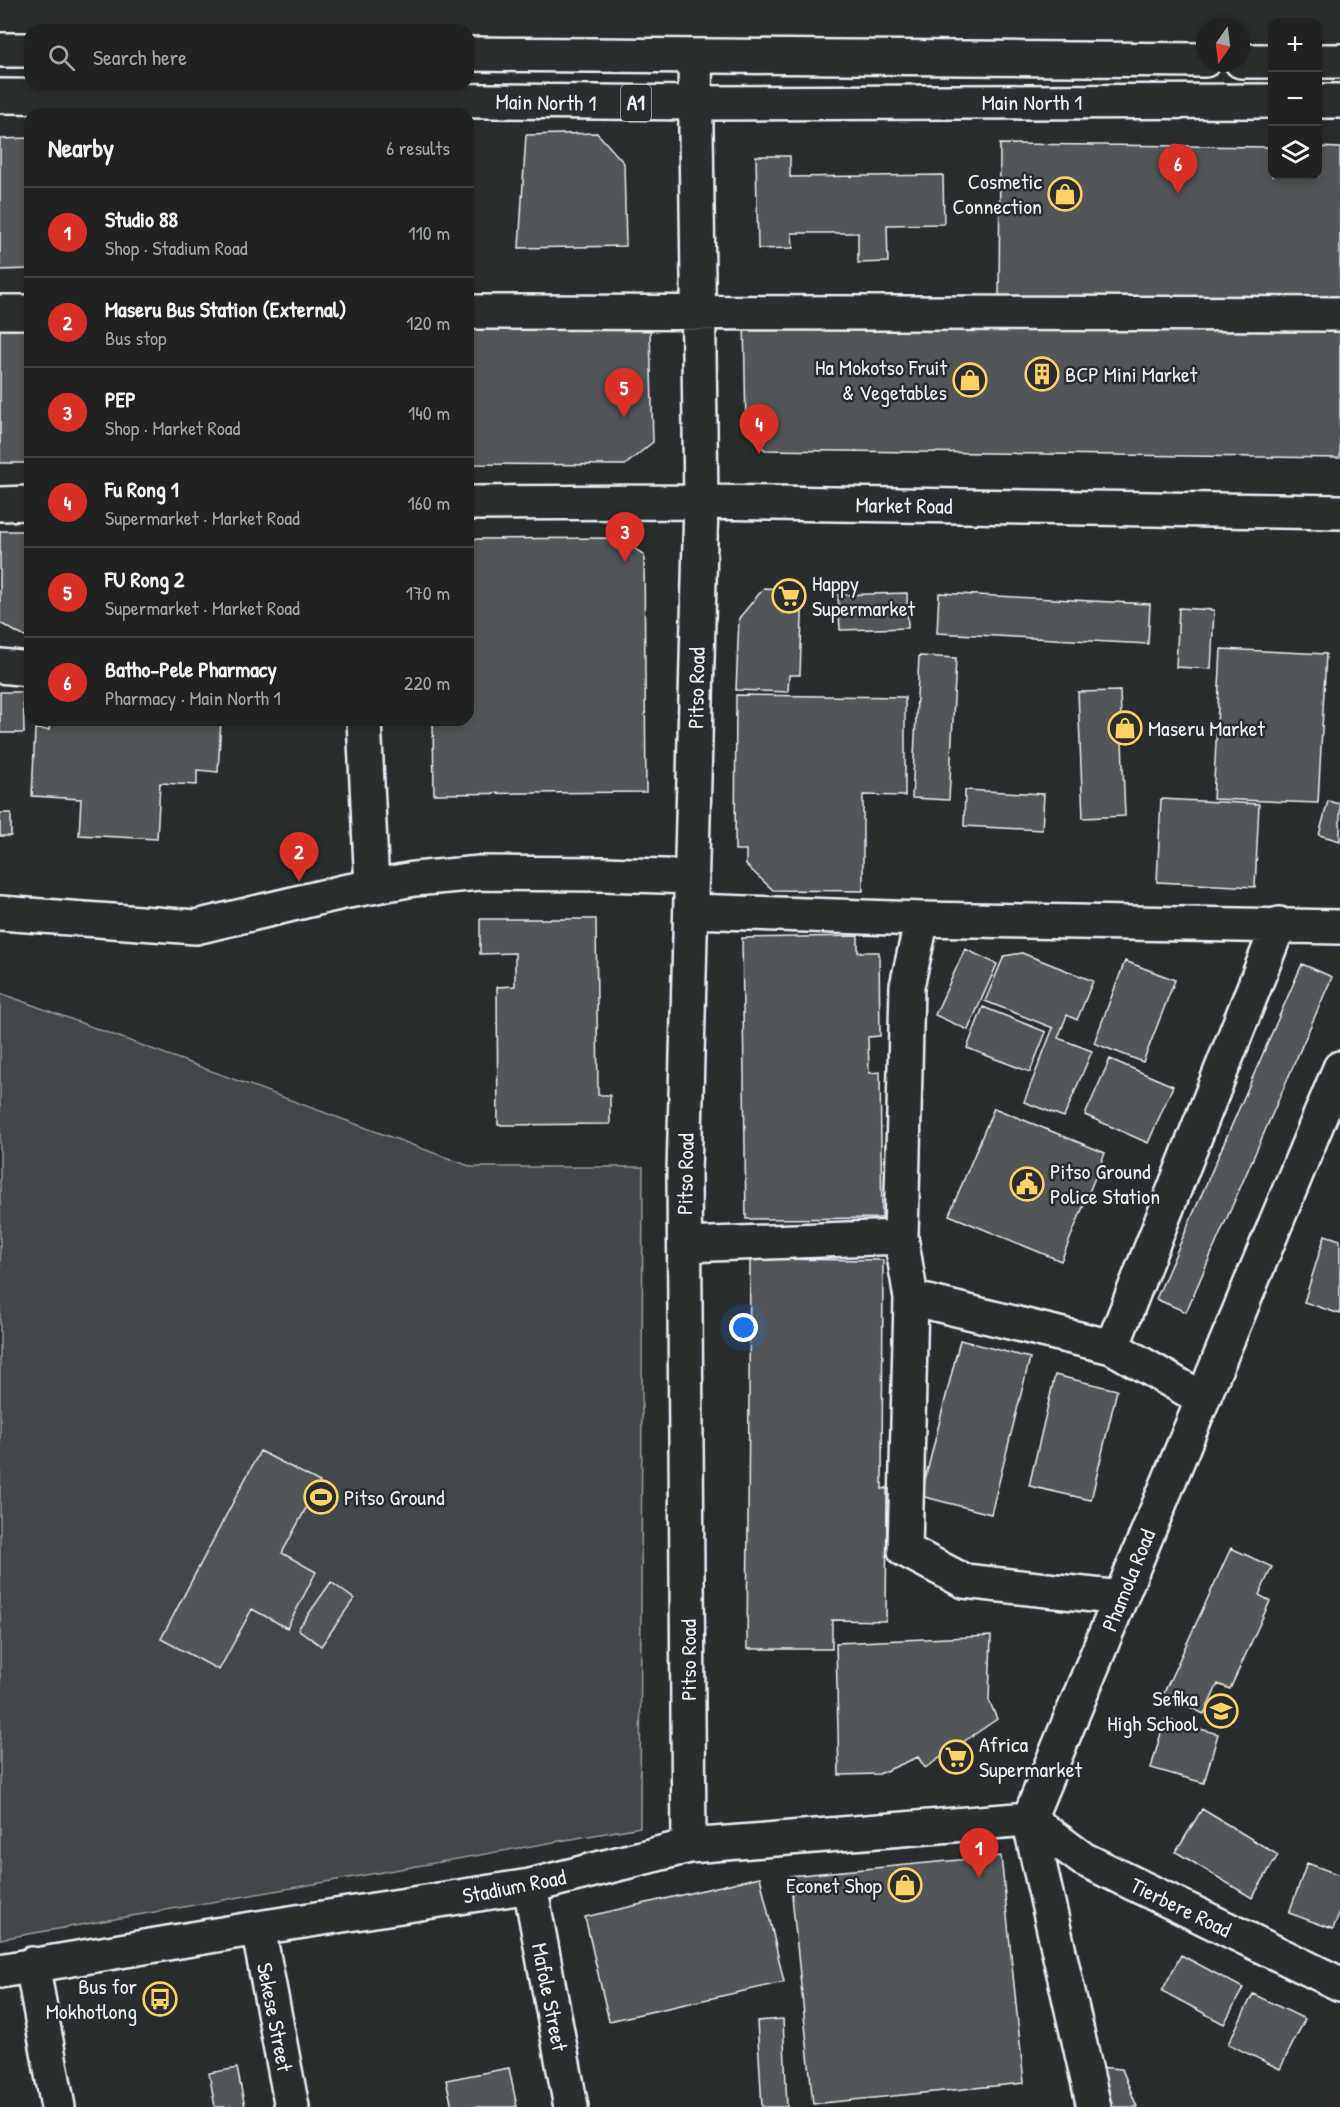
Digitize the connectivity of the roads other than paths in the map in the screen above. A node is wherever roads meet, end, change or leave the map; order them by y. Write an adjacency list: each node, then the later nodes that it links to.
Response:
1 (0, 50): 2 (street)
2 (24, 50)
3 (474, 54): 4 (street, Main North 1 / A1)
4 (695, 57): 5 (street, Main North 1 / A1); 14 (street, Pitso Road)
5 (1196, 60)
6 (1250, 61): 7 (street)
7 (1268, 61)
8 (1322, 61): 9 (street)
9 (1340, 61)
10 (0, 96): 14 (street, Main North 1 / A1)
11 (1268, 101): 14 (street, Main North 1 / A1)
12 (1322, 101): 13 (street)
13 (1340, 101)
14 (695, 103): 18 (street, Pitso Road)
15 (0, 312): 16 (street)
16 (24, 312)
17 (474, 312): 18 (street)
18 (698, 312): 19 (street); 20 (street, Pitso Road)
19 (1340, 314)
20 (701, 502): 22 (street, Market Road); 24 (street, Market Road); 28 (street, Pitso Road)
21 (24, 503): 23 (street)
22 (474, 503)
23 (0, 504)
24 (1340, 512)
25 (0, 666): 26 (street)
26 (24, 668)
27 (364, 726): 29 (street)
28 (692, 877): 29 (street); 30 (street, Pitso Road)
29 (372, 886): 31 (street)
30 (691, 911): 32 (street); 37 (street, Pitso Road)
31 (0, 913)
32 (922, 919): 33 (street); 36 (street)
33 (1279, 924): 34 (street); 39 (street)
34 (1340, 927)
35 (1340, 1068): 40 (street, Phamola Road)
36 (901, 1237): 37 (street); 38 (street)
37 (685, 1245): 43 (street, Pitso Road)
38 (910, 1298): 39 (street); 41 (street)
39 (1112, 1347): 40 (street)
40 (1203, 1399): 41 (street, Phamola Road)
41 (1121, 1598): 42 (street, Phamola Road)
42 (1029, 1819): 43 (street, Stadium Road); 48 (street, Tierbere Road); 52 (street)
43 (689, 1846): 44 (street, Stadium Road)
44 (530, 1886): 45 (street, Stadium Road); 51 (street, Mafole Street)
45 (258, 1928): 46 (street, Stadium Road); 50 (street, Sekese Street)
46 (32, 1964): 47 (street, Stadium Road); 49 (street)
47 (0, 1971)
48 (1340, 1984)
49 (58, 2107)
50 (292, 2107)
51 (571, 2107)
52 (1094, 2107)

